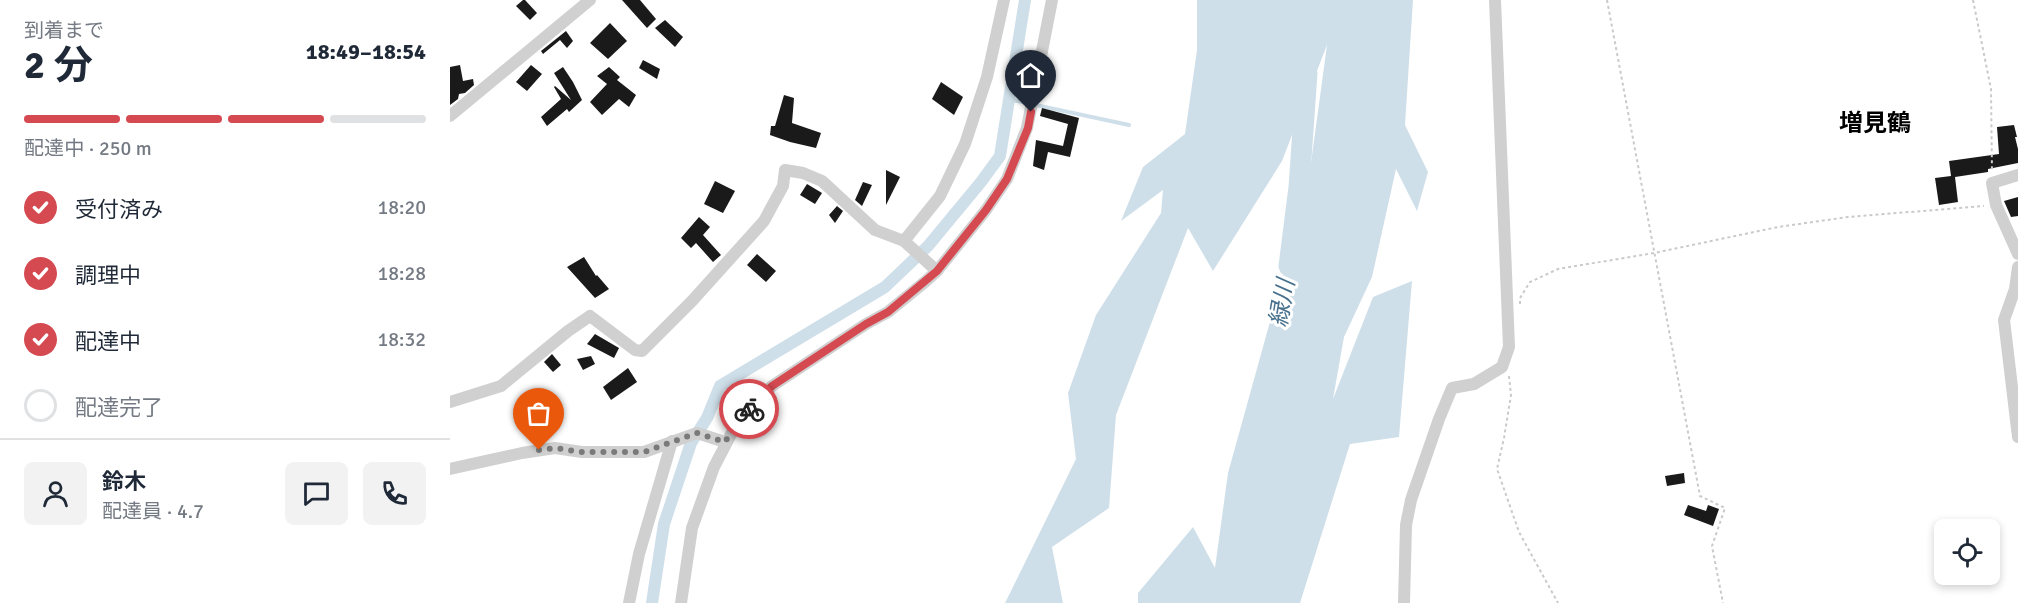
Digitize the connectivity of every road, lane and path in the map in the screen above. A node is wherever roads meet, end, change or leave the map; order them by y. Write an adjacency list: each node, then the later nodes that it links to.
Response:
1 (590, 0): 7 (street)
2 (1004, 0): 11 (street)
3 (1052, 0): 15 (street)
4 (1495, 0): 17 (street)
5 (1607, 0): 12 (path)
6 (1973, 0): 9 (path)
7 (450, 116)
8 (2018, 175): 9 (street)
9 (1992, 183): 10 (street)
10 (1996, 205): 12 (path); 13 (street)
11 (904, 241): 15 (street); 18 (street)
12 (1654, 252): 16 (path); 27 (path)
13 (2018, 254)
14 (2018, 267): 19 (street)
15 (937, 271): 21 (street)
16 (1520, 309)
17 (1502, 367): 25 (street); 26 (path)
18 (450, 402)
19 (2018, 437)
20 (672, 441): 21 (street); 22 (street); 23 (street)
21 (725, 442): 24 (street)
22 (450, 469)
23 (629, 603)
24 (681, 603)
25 (1404, 603)
26 (1558, 603)
27 (1723, 603)

